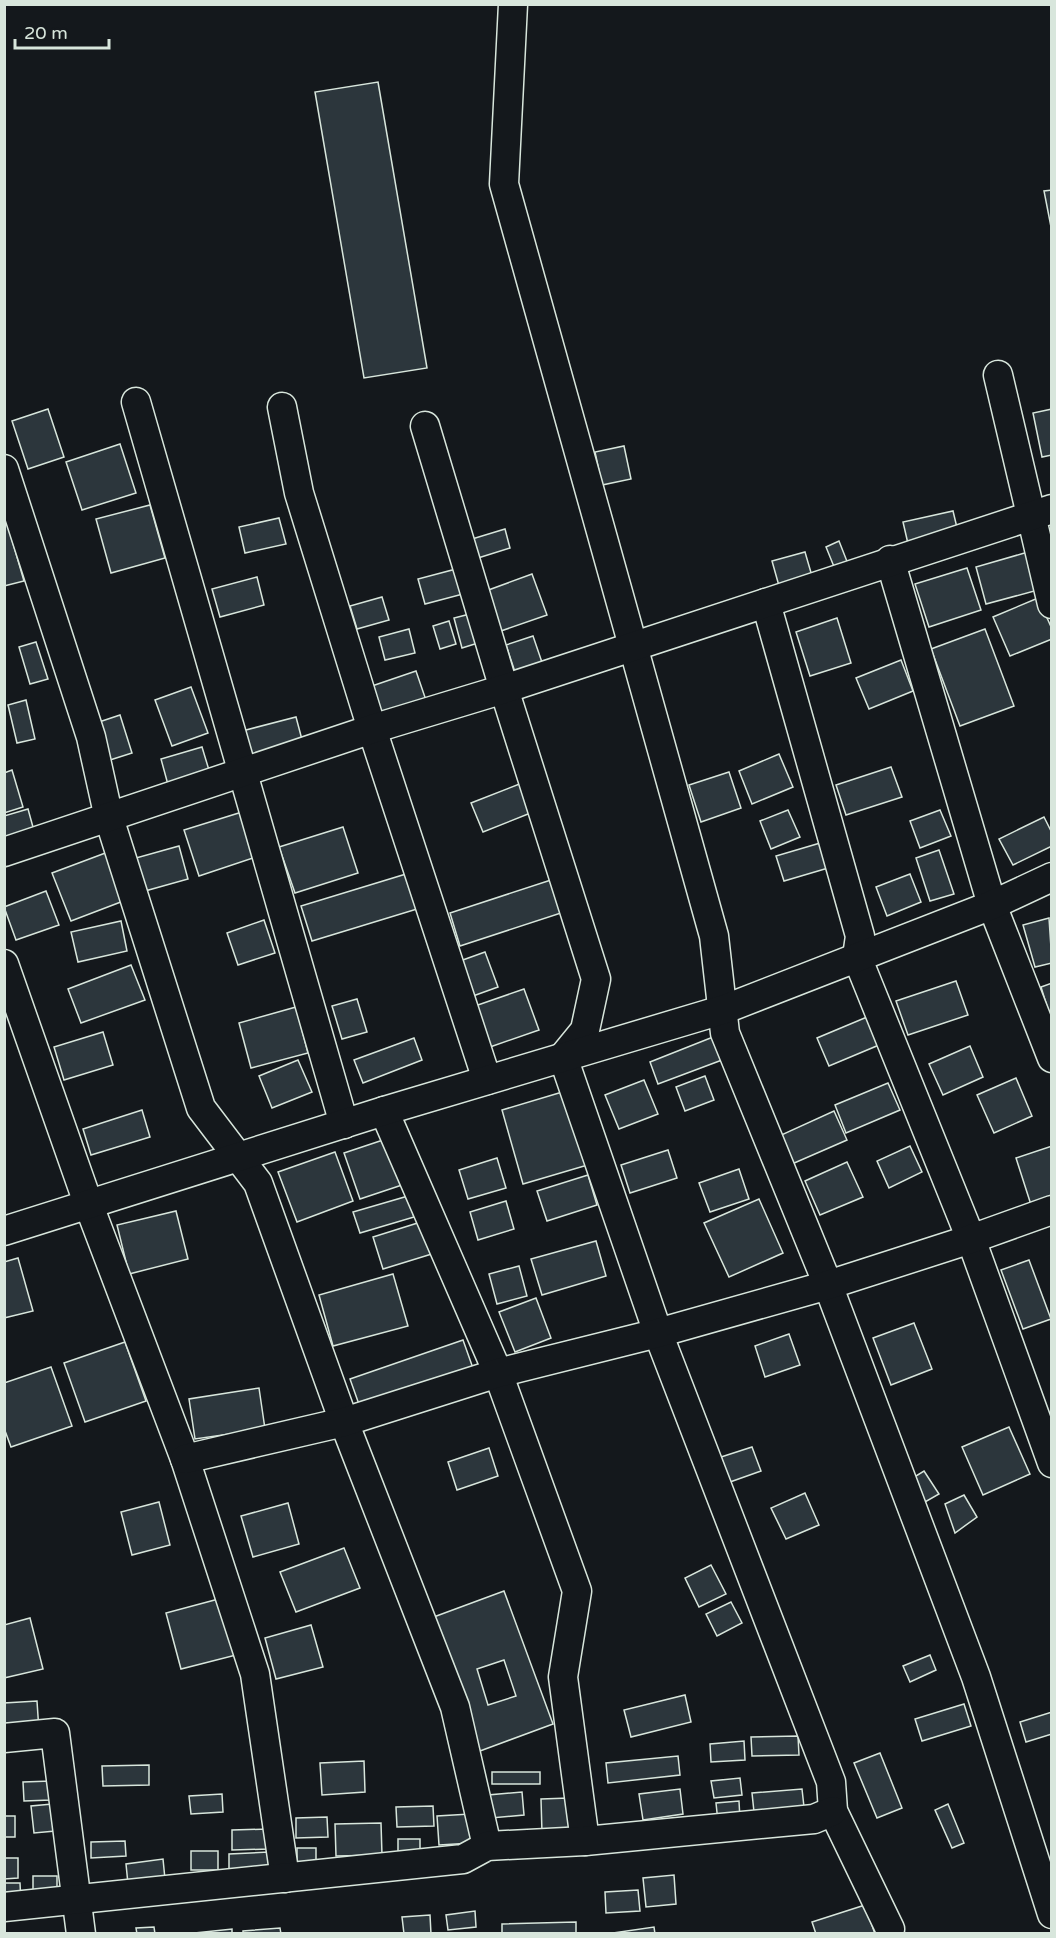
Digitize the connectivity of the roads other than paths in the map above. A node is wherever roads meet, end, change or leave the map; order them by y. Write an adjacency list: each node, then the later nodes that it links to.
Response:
1 (513, 4): 11 (street)
2 (998, 375): 7 (street)
3 (136, 402): 14 (street)
4 (282, 407): 13 (street)
5 (426, 426): 12 (street)
6 (4, 469): 15 (street)
7 (1041, 513): 8 (street); 10 (street)
8 (890, 560): 9 (street); 18 (street)
9 (766, 603): 11 (street); 19 (street)
10 (1052, 604)
11 (633, 646): 12 (street); 21 (street)
12 (504, 689): 13 (street); 22 (street)
13 (372, 729): 14 (street); 24 (street)
14 (242, 772): 15 (street); 26 (street)
15 (109, 818): 16 (street); 27 (street)
16 (4, 852)
17 (1052, 877): 18 (street)
18 (992, 904): 19 (street); 23 (street)
19 (857, 957): 21 (street); 31 (street)
20 (4, 964): 28 (street)
21 (724, 1009): 22 (street); 32 (street)
22 (563, 1057): 24 (street); 33 (street)
23 (1052, 1058)
24 (487, 1080): 25 (street)
25 (384, 1111): 26 (street); 34 (street)
26 (344, 1124): 27 (street)
27 (239, 1156): 28 (street); 35 (street)
28 (88, 1203): 30 (street); 36 (street)
29 (1052, 1210): 31 (street)
30 (4, 1231)
31 (971, 1239): 32 (street); 37 (street)
32 (828, 1285): 33 (street); 45 (street)
33 (658, 1334): 34 (street); 39 (street)
34 (498, 1373): 35 (street); 40 (street)
35 (344, 1422): 36 (street); 41 (street)
36 (185, 1459): 42 (street)
37 (1052, 1463)
38 (4, 1738): 43 (street)
39 (833, 1811): 40 (street); 46 (street)
40 (585, 1840): 41 (street)
41 (487, 1846): 42 (street)
42 (285, 1878): 43 (street)
43 (77, 1899): 44 (street); 47 (street)
44 (4, 1907)
45 (1052, 1914)
46 (890, 1929)
47 (81, 1934)

